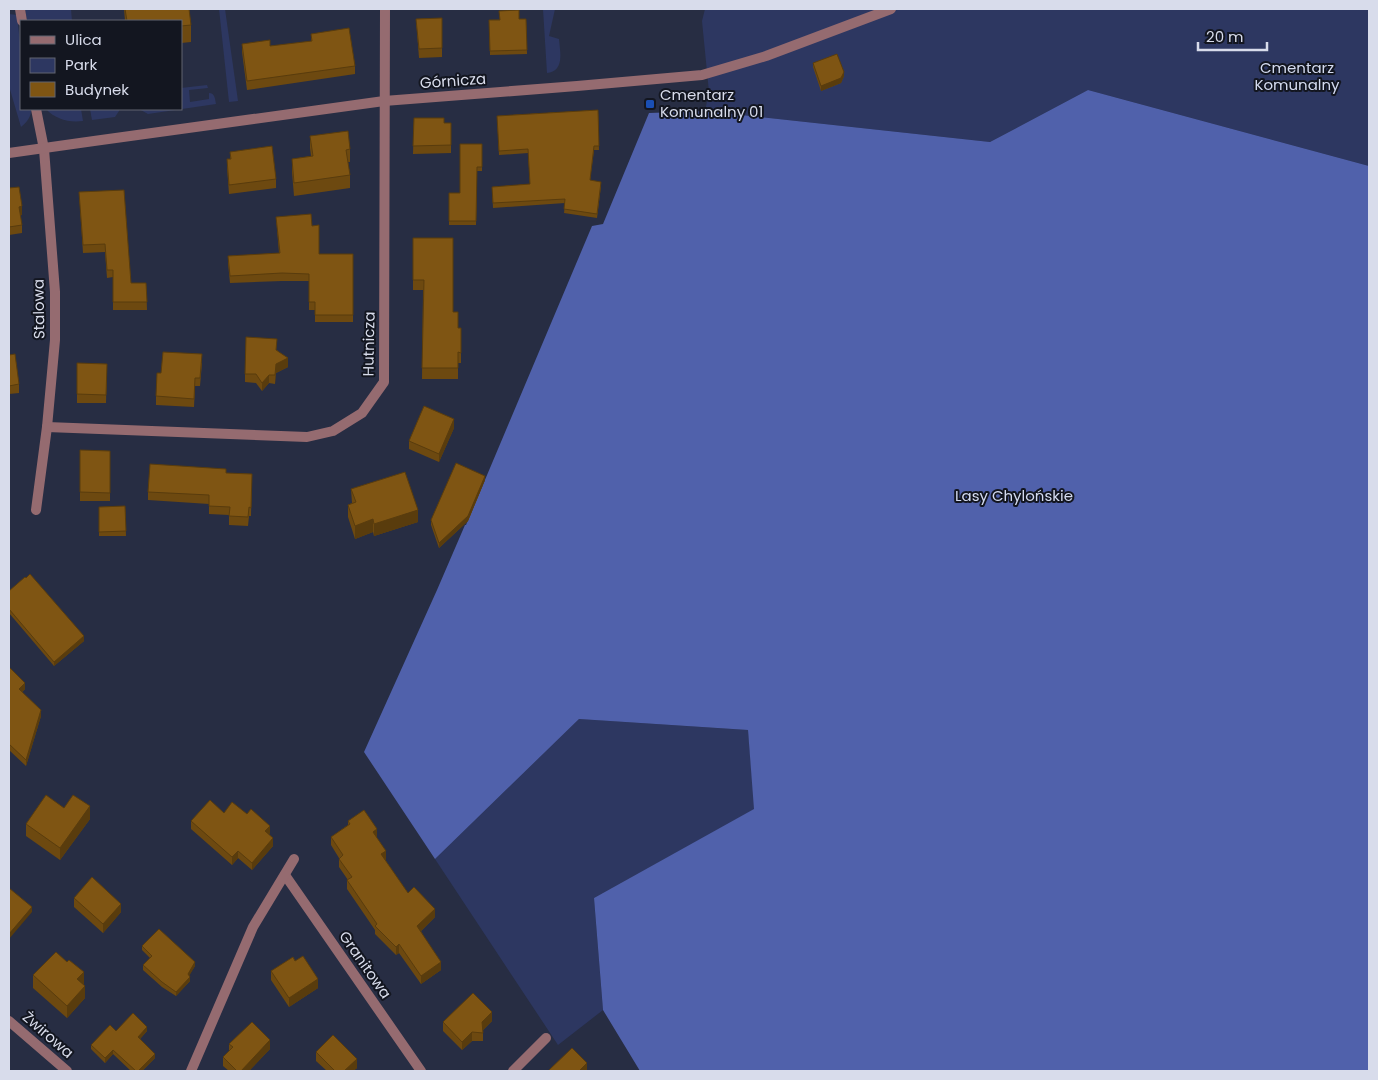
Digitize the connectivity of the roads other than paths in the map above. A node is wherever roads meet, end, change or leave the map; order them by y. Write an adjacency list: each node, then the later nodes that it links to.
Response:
1 (385, 9): 3 (street, Hutnicza)
2 (891, 9): 3 (street, Górnicza)
3 (384, 101): 5 (street, Górnicza); 7 (street, Hutnicza)
4 (36, 110): 5 (street, Stalowa)
5 (44, 149): 6 (street, Górnicza); 7 (street, Stalowa)
6 (9, 154)
7 (47, 427): 8 (street, Stalowa)
8 (36, 510)
9 (294, 859): 10 (street)
10 (285, 875): 14 (street); 15 (street, Granitowa)
11 (9, 1021): 13 (street, Żwirowa)
12 (546, 1038): 16 (street)
13 (67, 1071)
14 (191, 1071)
15 (421, 1071)
16 (513, 1071)

